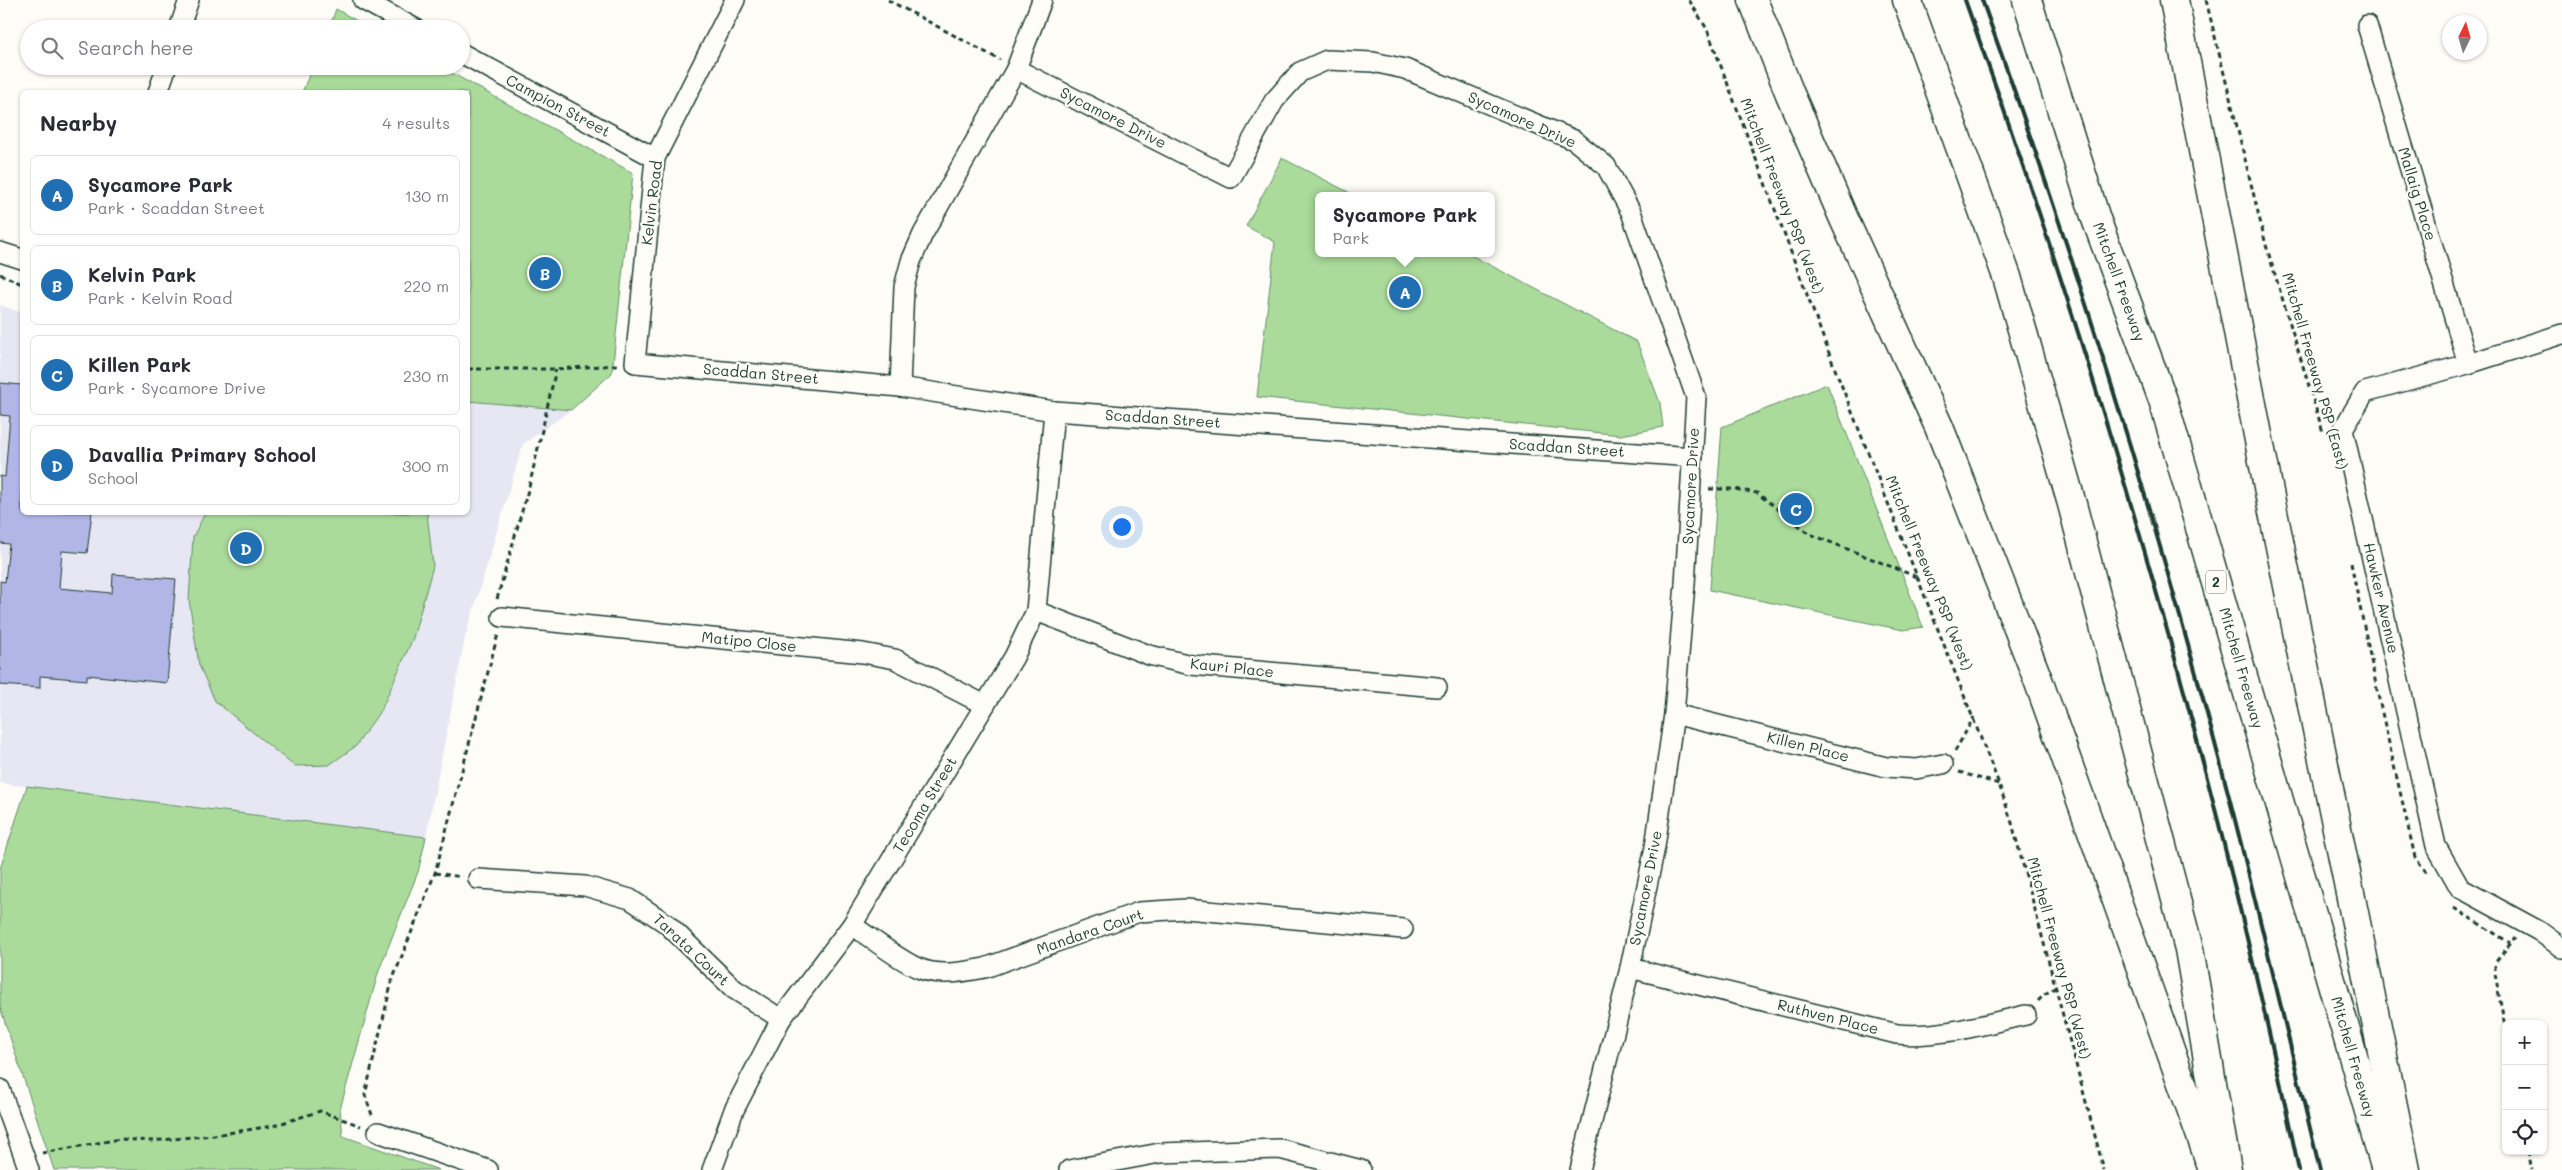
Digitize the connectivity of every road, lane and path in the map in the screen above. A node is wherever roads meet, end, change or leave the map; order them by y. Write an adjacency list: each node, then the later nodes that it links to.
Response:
1 (189, 0): 12 (street)
2 (363, 0): 13 (street)
3 (735, 0): 19 (street, Kelvin Road)
4 (888, 0): 16 (path)
5 (1042, 0): 16 (street)
6 (1689, 0): 35 (path, Mitchell Freeway PSP (West))
7 (1753, 0): 67 (highway)
8 (1907, 0): 68 (highway)
9 (2027, 0): 69 (highway, Mitchell Freeway / 2)
10 (2206, 0): 31 (path, Mitchell Freeway PSP (East))
11 (2178, 7): 70 (highway)
12 (182, 20)
13 (400, 20)
14 (2367, 25): 26 (street, Mallaig Place)
15 (470, 58): 19 (street, Campion Street)
16 (1016, 69): 29 (street); 32 (street, Sycamore Drive)
17 (164, 75): 18 (street)
18 (159, 90)
19 (655, 158): 25 (street, Kelvin Road)
20 (0, 252): 21 (street)
21 (20, 258)
22 (0, 274): 23 (path)
23 (20, 283)
24 (2562, 334): 26 (street, Hawker Avenue)
25 (635, 363): 28 (path); 29 (street, Scaddan Street)
26 (2468, 364): 48 (street, Hawker Avenue)
27 (470, 369): 28 (path)
28 (556, 369): 36 (path)
29 (900, 386): 30 (street, Scaddan Street)
30 (1054, 411): 32 (street, Scaddan Street); 37 (street, Tecoma Street)
31 (2324, 436)
32 (1693, 457): 33 (street, Sycamore Drive)
33 (1691, 489): 35 (path); 40 (street, Sycamore Drive)
34 (2351, 560): 46 (path)
35 (1918, 578): 41 (path, Mitchell Freeway PSP (West))
36 (499, 610): 39 (street, Matipo Close); 44 (path)
37 (1036, 612): 38 (street, Kauri Place); 39 (street, Tecoma Street)
38 (1438, 687)
39 (985, 705): 49 (street, Tecoma Street)
40 (1674, 714): 42 (street, Killen Place); 53 (street, Sycamore Drive)
41 (1974, 717): 42 (path); 43 (path, Mitchell Freeway PSP (West))
42 (1943, 764): 43 (path)
43 (1999, 784): 66 (path, Mitchell Freeway PSP (West))
44 (435, 873): 45 (path); 58 (path)
45 (478, 879): 55 (street, Tarata Court)
46 (2433, 880)
47 (2451, 904): 51 (path)
48 (2525, 923): 51 (path); 52 (street, Hawker Avenue)
49 (852, 926): 50 (street, Mandara Court); 55 (street, Tecoma Street)
50 (1403, 929)
51 (2510, 943): 56 (path)
52 (2562, 948)
53 (1630, 968): 54 (street, Ruthven Place); 65 (street, Sycamore Drive)
54 (2026, 1014)
55 (781, 1019): 62 (street, Tecoma Street)
56 (2504, 1020)
57 (0, 1089): 60 (street)
58 (378, 1132): 60 (path); 61 (street)
59 (2529, 1155): 71 (path)
60 (27, 1163)
61 (488, 1170)
62 (712, 1170)
63 (1069, 1170): 64 (street)
64 (1361, 1170)
65 (1580, 1170)
66 (2104, 1170)
67 (2213, 1170)
68 (2227, 1170)
69 (2386, 1170)
70 (2406, 1170)
71 (2532, 1170)

